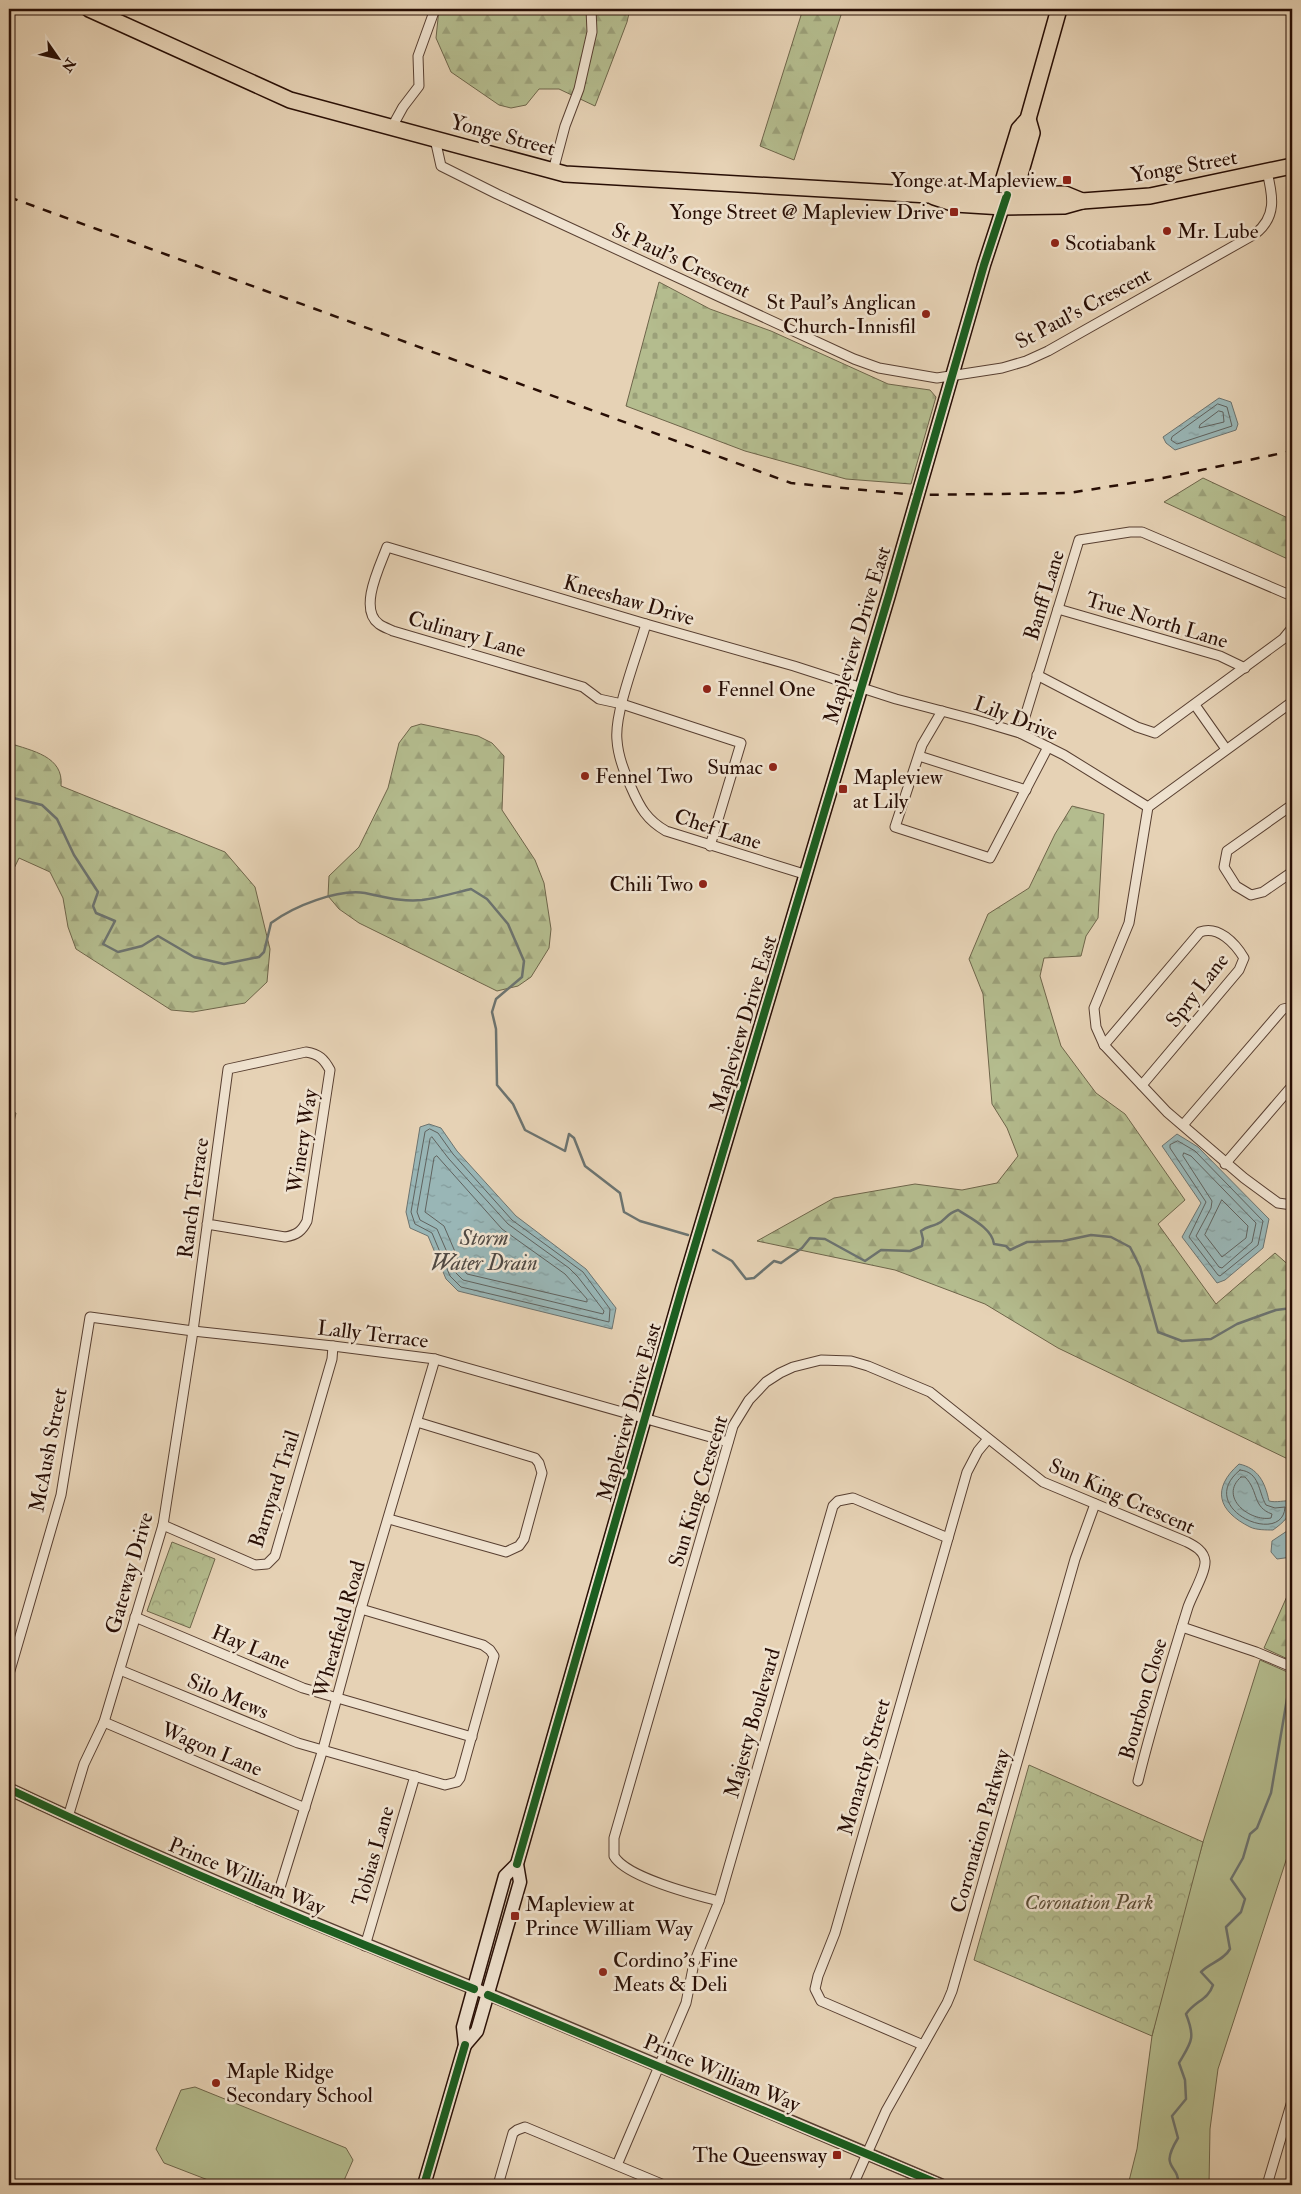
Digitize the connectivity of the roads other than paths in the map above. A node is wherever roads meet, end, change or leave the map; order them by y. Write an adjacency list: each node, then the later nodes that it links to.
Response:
1 (89, 9): 5 (main road, Yonge Street)
2 (435, 9): 5 (street)
3 (591, 9): 8 (street)
4 (1059, 9): 10 (main road, Mapleview Drive East)
5 (392, 128): 6 (main road, Yonge Street)
6 (435, 139): 8 (main road, Yonge Street); 11 (street, St Paul's Crescent)
7 (1292, 166): 9 (main road, Yonge Street)
8 (553, 171): 10 (main road, Yonge Street)
9 (1266, 172): 10 (main road, Yonge Street); 11 (street, St Paul's Crescent)
10 (1005, 201): 11 (main road, Mapleview Drive East)
11 (952, 376): 19 (main road, Mapleview Drive East)
12 (387, 547): 15 (street, Kneeshaw Drive); 21 (street, Culinary Lane)
13 (1292, 596): 14 (street, Banff Lane)
14 (1058, 609): 17 (street, True North Lane); 18 (street, Banff Lane)
15 (646, 624): 19 (street, Kneeshaw Drive); 21 (street, Chef Lane)
16 (1292, 628): 17 (street)
17 (1245, 668): 22 (street)
18 (1038, 675): 22 (street); 24 (street, Banff Lane)
19 (861, 686): 23 (street, Lily Drive); 33 (main road, Mapleview Drive East)
20 (1292, 702): 26 (street)
21 (622, 704): 31 (street, Chef Lane); 31 (street, Culinary Lane)
22 (1195, 706): 26 (street)
23 (942, 711): 24 (street, Lily Drive); 27 (street)
24 (1020, 733): 25 (street, Lily Drive)
25 (1048, 748): 28 (street); 30 (street, Lily Drive)
26 (1226, 749): 30 (street)
27 (919, 756): 28 (street); 28 (street)
28 (1026, 790)
29 (1292, 805): 32 (street)
30 (1148, 807): 35 (street)
31 (710, 846): 33 (street, Chef Lane)
32 (1292, 872)
33 (804, 874): 47 (main road, Mapleview Drive East)
34 (1292, 1007): 39 (street)
35 (1104, 1045): 37 (street); 37 (street, Spry Lane)
36 (228, 1069): 42 (street, Ranch Terrace); 42 (street, Winery Way)
37 (1142, 1085): 39 (street)
38 (1292, 1086): 40 (street)
39 (1183, 1125): 40 (street)
40 (1225, 1164): 41 (street)
41 (1292, 1205)
42 (207, 1224): 44 (street, Ranch Terrace)
43 (90, 1317): 44 (street, Lally Terrace); 60 (street, McAush Street)
44 (193, 1331): 45 (street, Lally Terrace); 53 (street, Gateway Drive)
45 (333, 1346): 46 (street, Lally Terrace); 53 (street, Barnyard Trail)
46 (435, 1359): 47 (street, Lally Terrace); 48 (street, Wheatfield Road)
47 (646, 1418): 50 (street, Lally Terrace); 70 (main road, Mapleview Drive East)
48 (417, 1422): 52 (street, Wheatfield Road); 52 (street)
49 (988, 1439): 50 (street, Sun King Crescent); 51 (street, Sun King Crescent); 54 (street, Monarchy Street)
50 (728, 1442): 71 (street, Sun King Crescent)
51 (1095, 1504): 57 (street, Sun King Crescent); 77 (street, Coronation Parkway)
52 (389, 1519): 55 (street, Wheatfield Road)
53 (163, 1525): 56 (street, Gateway Drive)
54 (948, 1538): 71 (street, Majesty Boulevard); 77 (street, Monarchy Street)
55 (361, 1609): 61 (street, Wheatfield Road); 63 (street)
56 (135, 1617): 59 (street, Gateway Drive); 61 (street, Hay Lane)
57 (1182, 1627): 58 (street); 66 (street, Bourbon Close)
58 (1292, 1667)
59 (120, 1670): 62 (street, Gateway Drive); 64 (street, Silo Mews)
60 (9, 1674)
61 (337, 1699): 63 (street, Hay Lane); 64 (street, Wheatfield Road)
62 (104, 1722): 68 (street, Wagon Lane); 69 (street, Gateway Drive)
63 (472, 1737): 65 (street, Silo Mews)
64 (323, 1749): 65 (street, Silo Mews); 68 (street, Wheatfield Road)
65 (415, 1776): 73 (street, Tobias Lane)
66 (1138, 1781)
67 (9, 1789): 69 (street, Prince William Way)
68 (305, 1808): 72 (street, Wheatfield Road)
69 (68, 1817): 72 (street, Prince William Way)
70 (517, 1864): 74 (main road, Mapleview Drive East); 75 (main road, Mapleview Drive East)
71 (719, 1901): 78 (street, Majesty Boulevard)
72 (274, 1907): 73 (street, Prince William Way)
73 (366, 1946): 74 (street, Prince William Way)
74 (474, 1989): 75 (street, Prince William Way); 76 (main road, Mapleview Drive East)
75 (488, 1994): 76 (main road, Mapleview Drive East); 78 (street, Prince William Way)
76 (465, 2045): 82 (main road, Mapleview Drive East)
77 (922, 2045): 80 (street, Coronation Parkway)
78 (660, 2066): 80 (street, Prince William Way); 81 (street, Majesty Boulevard)
79 (1292, 2101): 87 (street)
80 (867, 2154): 85 (street); 86 (street, Prince William Way)
81 (617, 2165): 83 (street); 84 (street)
82 (424, 2185)
83 (498, 2185)
84 (664, 2185)
85 (853, 2185)
86 (941, 2185)
87 (1266, 2185)

